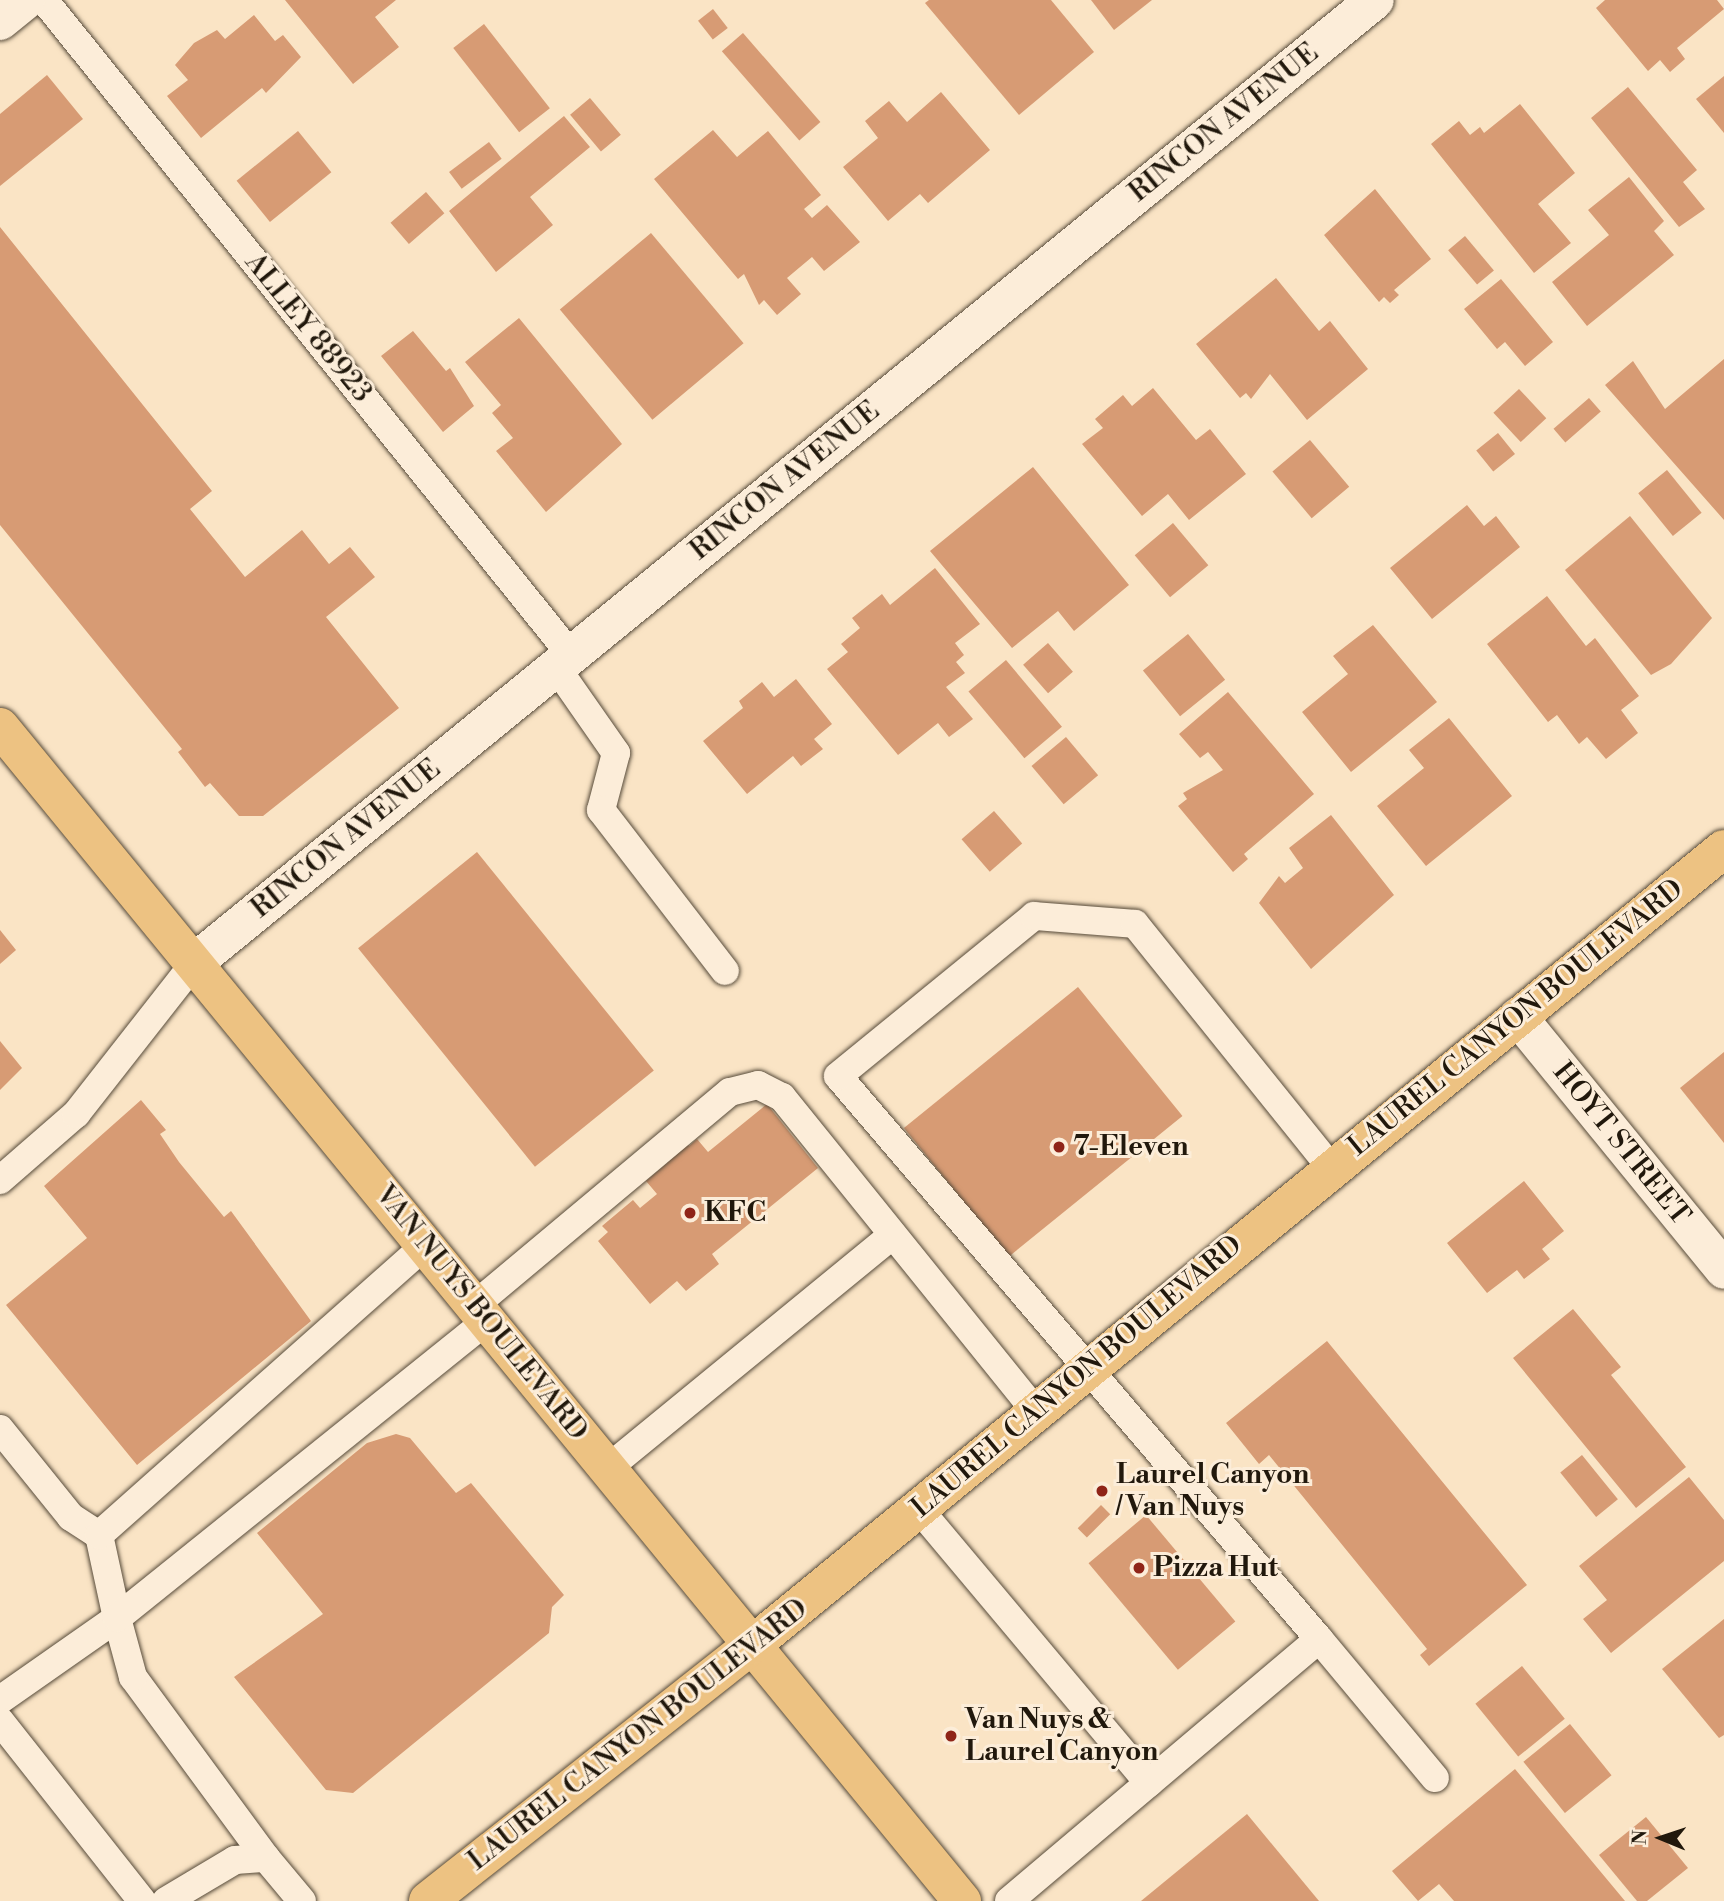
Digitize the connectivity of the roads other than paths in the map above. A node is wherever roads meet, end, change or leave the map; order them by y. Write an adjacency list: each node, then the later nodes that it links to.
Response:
1 (26, 0): 4 (street)
2 (44, 0): 5 (lane, ALLEY 88923)
3 (1375, 0): 5 (street, RINCON AVENUE)
4 (0, 21)
5 (564, 661): 8 (street, RINCON AVENUE); 9 (lane, ALLEY 88923)
6 (0, 727): 8 (main road, VAN NUYS BOULEVARD)
7 (1724, 849): 10 (main road, LAUREL CANYON BOULEVARD)
8 (195, 962): 12 (lane); 14 (main road, VAN NUYS BOULEVARD)
9 (725, 971)
10 (1518, 1017): 11 (main road, LAUREL CANYON BOULEVARD); 15 (street, HOYT STREET)
11 (1331, 1168): 17 (main road, LAUREL CANYON BOULEVARD); 17 (lane)
12 (0, 1180)
13 (893, 1235): 16 (lane); 18 (lane); 20 (lane)
14 (426, 1245): 16 (main road, VAN NUYS BOULEVARD); 22 (lane)
15 (1724, 1270)
16 (481, 1312): 20 (main road, VAN NUYS BOULEVARD); 23 (lane)
17 (1086, 1369): 18 (main road, LAUREL CANYON BOULEVARD); 24 (lane)
18 (1035, 1410): 21 (main road, LAUREL CANYON BOULEVARD)
19 (0, 1429): 22 (lane)
20 (608, 1468): 25 (main road, VAN NUYS BOULEVARD)
21 (918, 1508): 25 (main road, LAUREL CANYON BOULEVARD); 29 (lane)
22 (99, 1535): 23 (lane)
23 (117, 1618): 26 (lane); 30 (lane)
24 (1319, 1639): 28 (lane); 29 (lane)
25 (752, 1645): 36 (main road, LAUREL CANYON BOULEVARD); 37 (main road, VAN NUYS BOULEVARD)
26 (0, 1700)
27 (0, 1721): 33 (lane)
28 (1436, 1778)
29 (1149, 1783): 38 (lane)
30 (242, 1825): 31 (lane); 32 (lane)
31 (266, 1858): 32 (lane); 35 (lane)
32 (234, 1860): 34 (lane)
33 (142, 1901)
34 (166, 1901)
35 (302, 1901)
36 (428, 1901)
37 (962, 1901)
38 (1009, 1901)

